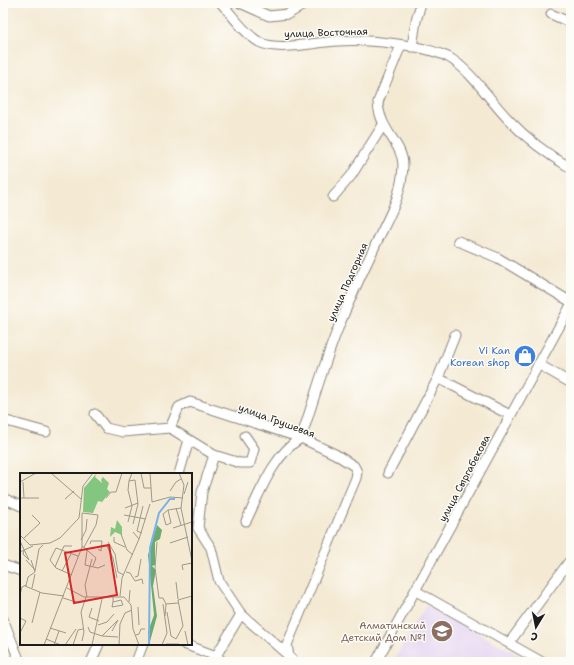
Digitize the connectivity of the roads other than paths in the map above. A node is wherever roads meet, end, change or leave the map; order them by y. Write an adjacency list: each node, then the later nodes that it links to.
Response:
1 (221, 3): 7 (street, улица Восточная)
2 (240, 3): 3 (street)
3 (306, 3)
4 (421, 3): 8 (street)
5 (551, 14): 6 (street)
6 (571, 23)
7 (401, 46): 8 (street, улица Восточная); 9 (street, улица Подгорная)
8 (412, 47): 10 (street, улица Восточная)
9 (383, 125): 11 (street); 25 (street, улица Подгорная)
10 (571, 168)
11 (333, 197)
12 (458, 241): 13 (street)
13 (571, 302)
14 (571, 305): 16 (street, улица Сыргабекова)
15 (455, 335): 17 (street)
16 (538, 364): 18 (street); 20 (street, улица Сыргабекова)
17 (438, 378): 20 (street); 29 (street)
18 (571, 383)
19 (95, 414): 22 (street)
20 (510, 416): 37 (street, улица Сыргабекова)
21 (3, 420): 23 (street)
22 (170, 428): 25 (street, улица Грушевая); 26 (street)
23 (46, 432)
24 (245, 436): 27 (street)
25 (301, 438): 32 (street, улица Подгорная); 46 (street, улица Грушевая)
26 (189, 440): 27 (street); 28 (street)
27 (214, 455): 33 (street)
28 (178, 473)
29 (388, 473)
30 (3, 498): 31 (street)
31 (20, 506)
32 (246, 521)
33 (195, 529): 38 (street)
34 (571, 559): 40 (street)
35 (3, 565): 36 (street)
36 (20, 572)
37 (416, 591): 40 (street); 51 (street, улица Сыргабекова)
38 (241, 614): 45 (street); 46 (street)
39 (3, 618): 44 (street)
40 (508, 643): 47 (street)
41 (99, 645): 48 (street)
42 (143, 645): 49 (street)
43 (186, 645): 45 (street)
44 (18, 657)
45 (214, 659): 50 (street)
46 (291, 659)
47 (529, 659): 52 (street)
48 (91, 662)
49 (136, 662)
50 (223, 662)
51 (376, 662)
52 (542, 662)

